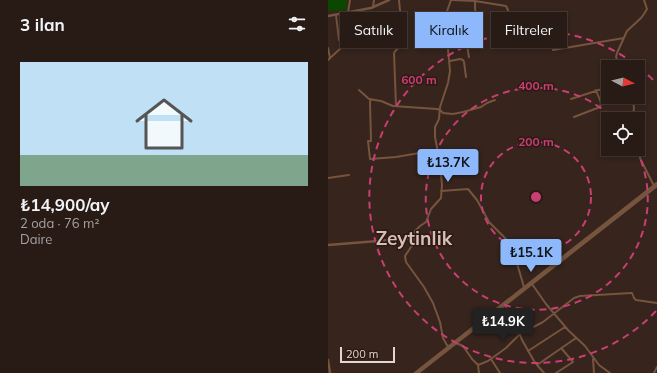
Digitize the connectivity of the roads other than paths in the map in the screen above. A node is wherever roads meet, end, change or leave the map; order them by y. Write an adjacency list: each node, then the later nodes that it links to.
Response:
1 (350, 0): 9 (street)
2 (374, 0): 8 (street)
3 (388, 0): 8 (street)
4 (399, 0): 34 (street)
5 (452, 0): 6 (street); 10 (street)
6 (475, 0): 11 (street); 12 (street)
7 (644, 0): 16 (street)
8 (373, 8): 9 (street)
9 (348, 12)
10 (447, 12)
11 (475, 12)
12 (508, 12)
13 (340, 14): 14 (street)
14 (336, 15): 15 (street); 17 (street)
15 (328, 16)
16 (624, 38): 22 (street); 25 (street)
17 (339, 40)
18 (328, 48): 24 (street)
19 (341, 48): 24 (street)
20 (449, 48): 26 (street)
21 (468, 48): 23 (street)
22 (553, 50)
23 (469, 56)
24 (329, 59)
25 (617, 60)
26 (450, 61): 27 (street); 35 (street)
27 (466, 77)
28 (601, 89): 30 (street)
29 (359, 90): 32 (street)
30 (596, 90): 31 (street); 36 (street)
31 (571, 98)
32 (371, 99): 34 (street); 37 (street)
33 (494, 100): 35 (street)
34 (396, 106): 35 (street)
35 (440, 110): 37 (street)
36 (574, 117)
37 (437, 150): 42 (street)
38 (640, 156): 41 (street)
39 (349, 175): 40 (street)
40 (328, 178)
41 (656, 185): 45 (street)
42 (441, 191): 43 (street); 46 (street)
43 (415, 238): 44 (street); 54 (street)
44 (328, 245)
45 (531, 283): 46 (street); 48 (street); 49 (street)
46 (524, 287): 53 (street)
47 (657, 303): 49 (street)
48 (505, 305): 51 (street); 53 (street)
49 (554, 313): 50 (street); 51 (street)
50 (565, 327): 52 (street); 56 (street)
51 (520, 334): 56 (street); 58 (street)
52 (576, 338): 55 (street); 57 (street)
53 (456, 343): 54 (street); 60 (street); 65 (street)
54 (448, 347): 64 (street)
55 (562, 349): 61 (street); 69 (street)
56 (528, 351): 61 (street)
57 (593, 357): 70 (street); 71 (street)
58 (491, 359): 60 (street); 67 (street)
59 (328, 360): 63 (street)
60 (478, 365): 66 (street)
61 (537, 365): 68 (street)
62 (657, 367): 72 (street)
63 (330, 373)
64 (415, 373)
65 (418, 373)
66 (479, 373)
67 (500, 373)
68 (544, 373)
69 (556, 373)
70 (594, 373)
71 (610, 373)
72 (654, 373)

